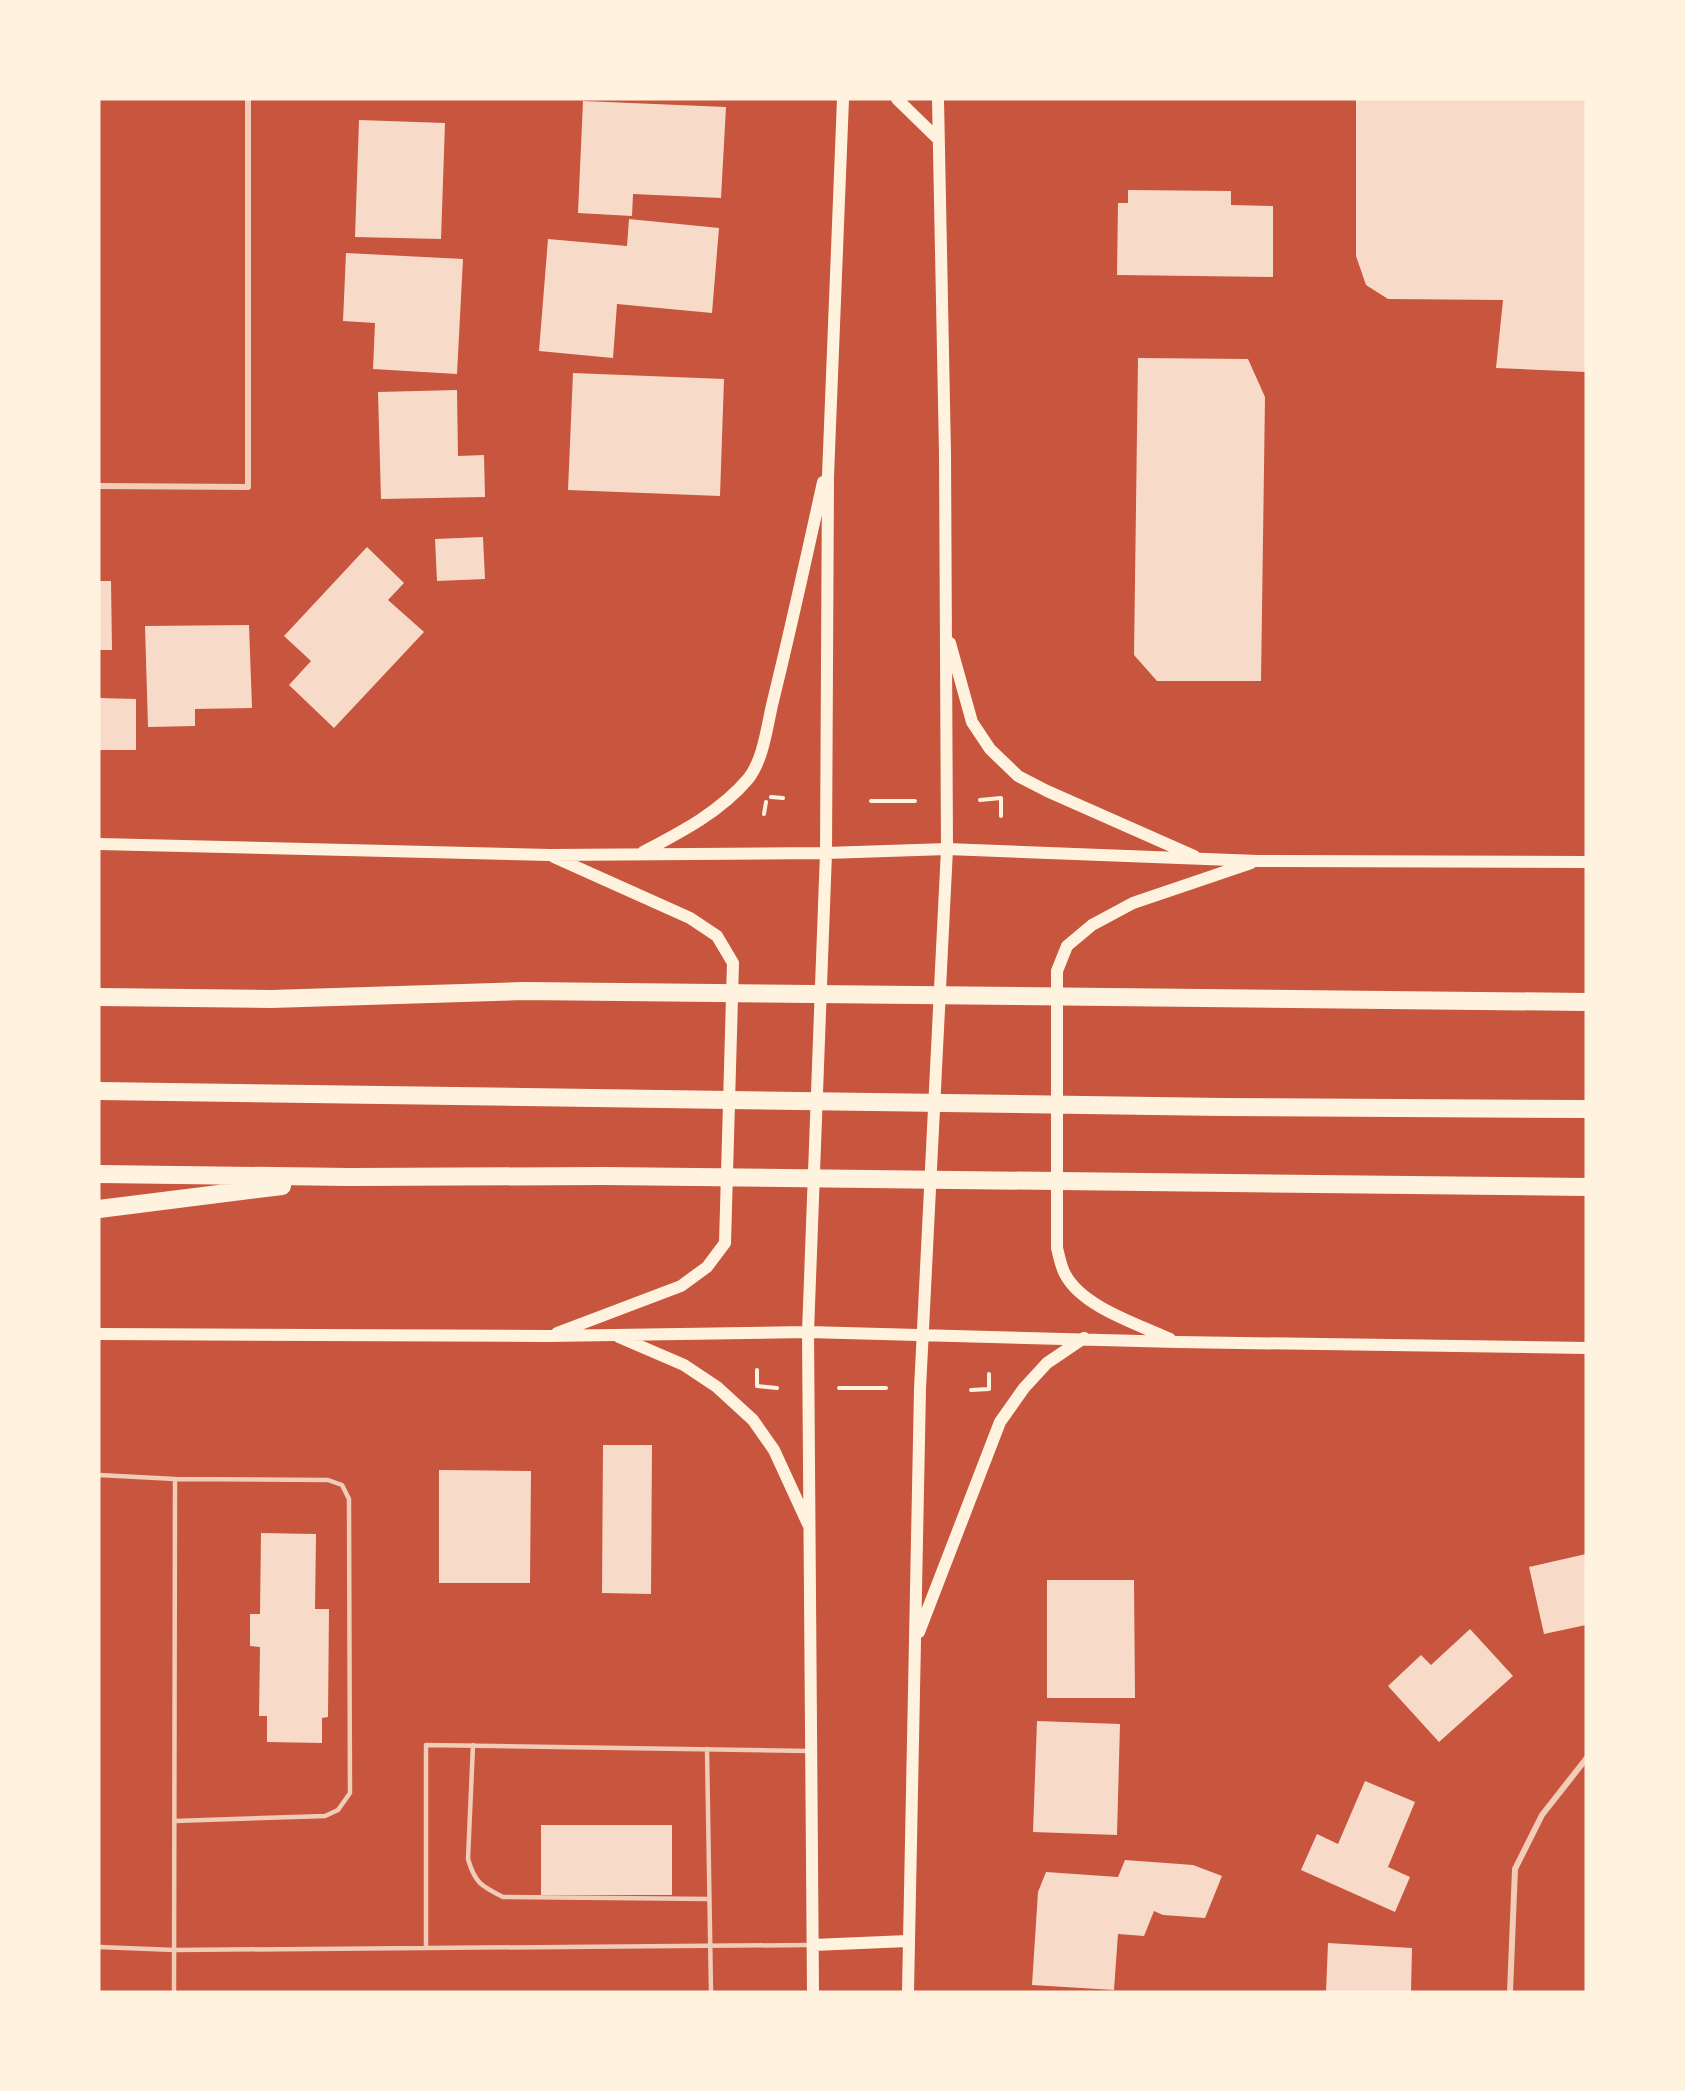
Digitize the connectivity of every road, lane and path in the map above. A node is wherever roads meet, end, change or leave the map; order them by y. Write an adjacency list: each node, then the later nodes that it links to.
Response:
1 (248, 99): 7 (street)
2 (843, 99): 6 (main road)
3 (897, 99): 5 (main road)
4 (938, 99): 5 (main road)
5 (938, 139): 8 (main road)
6 (829, 451): 15 (main road); 16 (main road)
7 (99, 486)
8 (946, 627): 14 (main road); 18 (main road)
9 (980, 800): 12 (path)
10 (871, 801): 11 (path)
11 (915, 801)
12 (1001, 816)
13 (99, 844): 17 (main road)
14 (947, 849): 15 (main road); 18 (main road); 31 (main road)
15 (825, 853): 16 (main road); 29 (main road)
16 (640, 854): 17 (main road)
17 (550, 855): 33 (main road)
18 (1200, 859): 19 (main road)
19 (1258, 861): 20 (main road); 35 (main road)
20 (1586, 862)
21 (99, 997): 22 (highway)
22 (1586, 1002)
23 (99, 1091): 24 (highway)
24 (1586, 1109)
25 (99, 1174): 26 (highway)
26 (350, 1177): 27 (highway); 28 (highway)
27 (1586, 1187)
28 (99, 1209)
29 (808, 1332): 31 (main road); 32 (main road); 45 (main road)
30 (99, 1334): 33 (main road)
31 (922, 1334): 34 (main road); 46 (main road)
32 (615, 1335): 33 (main road); 45 (main road)
33 (547, 1336)
34 (1084, 1338): 35 (main road); 46 (main road)
35 (1177, 1342): 36 (main road)
36 (1586, 1348)
37 (758, 1370): 39 (path)
38 (989, 1374): 42 (path)
39 (777, 1388)
40 (839, 1388): 41 (path)
41 (886, 1388)
42 (971, 1390)
43 (99, 1476): 44 (lane)
44 (175, 1479): 51 (lane); 51 (lane)
45 (809, 1527): 49 (main road)
46 (915, 1642): 53 (main road)
47 (473, 1745): 48 (lane); 52 (lane); 57 (lane)
48 (707, 1749): 49 (lane); 52 (lane)
49 (811, 1751): 55 (main road)
50 (1586, 1759): 63 (street)
51 (175, 1821): 58 (lane)
52 (709, 1899): 54 (lane)
53 (908, 1941): 55 (main road); 62 (main road)
54 (710, 1945): 55 (lane); 57 (lane); 60 (lane)
55 (813, 1946): 61 (main road)
56 (99, 1947): 58 (lane)
57 (426, 1948): 58 (lane)
58 (175, 1950): 59 (lane)
59 (174, 1992)
60 (711, 1992)
61 (813, 1992)
62 (908, 1992)
63 (1510, 1992)

